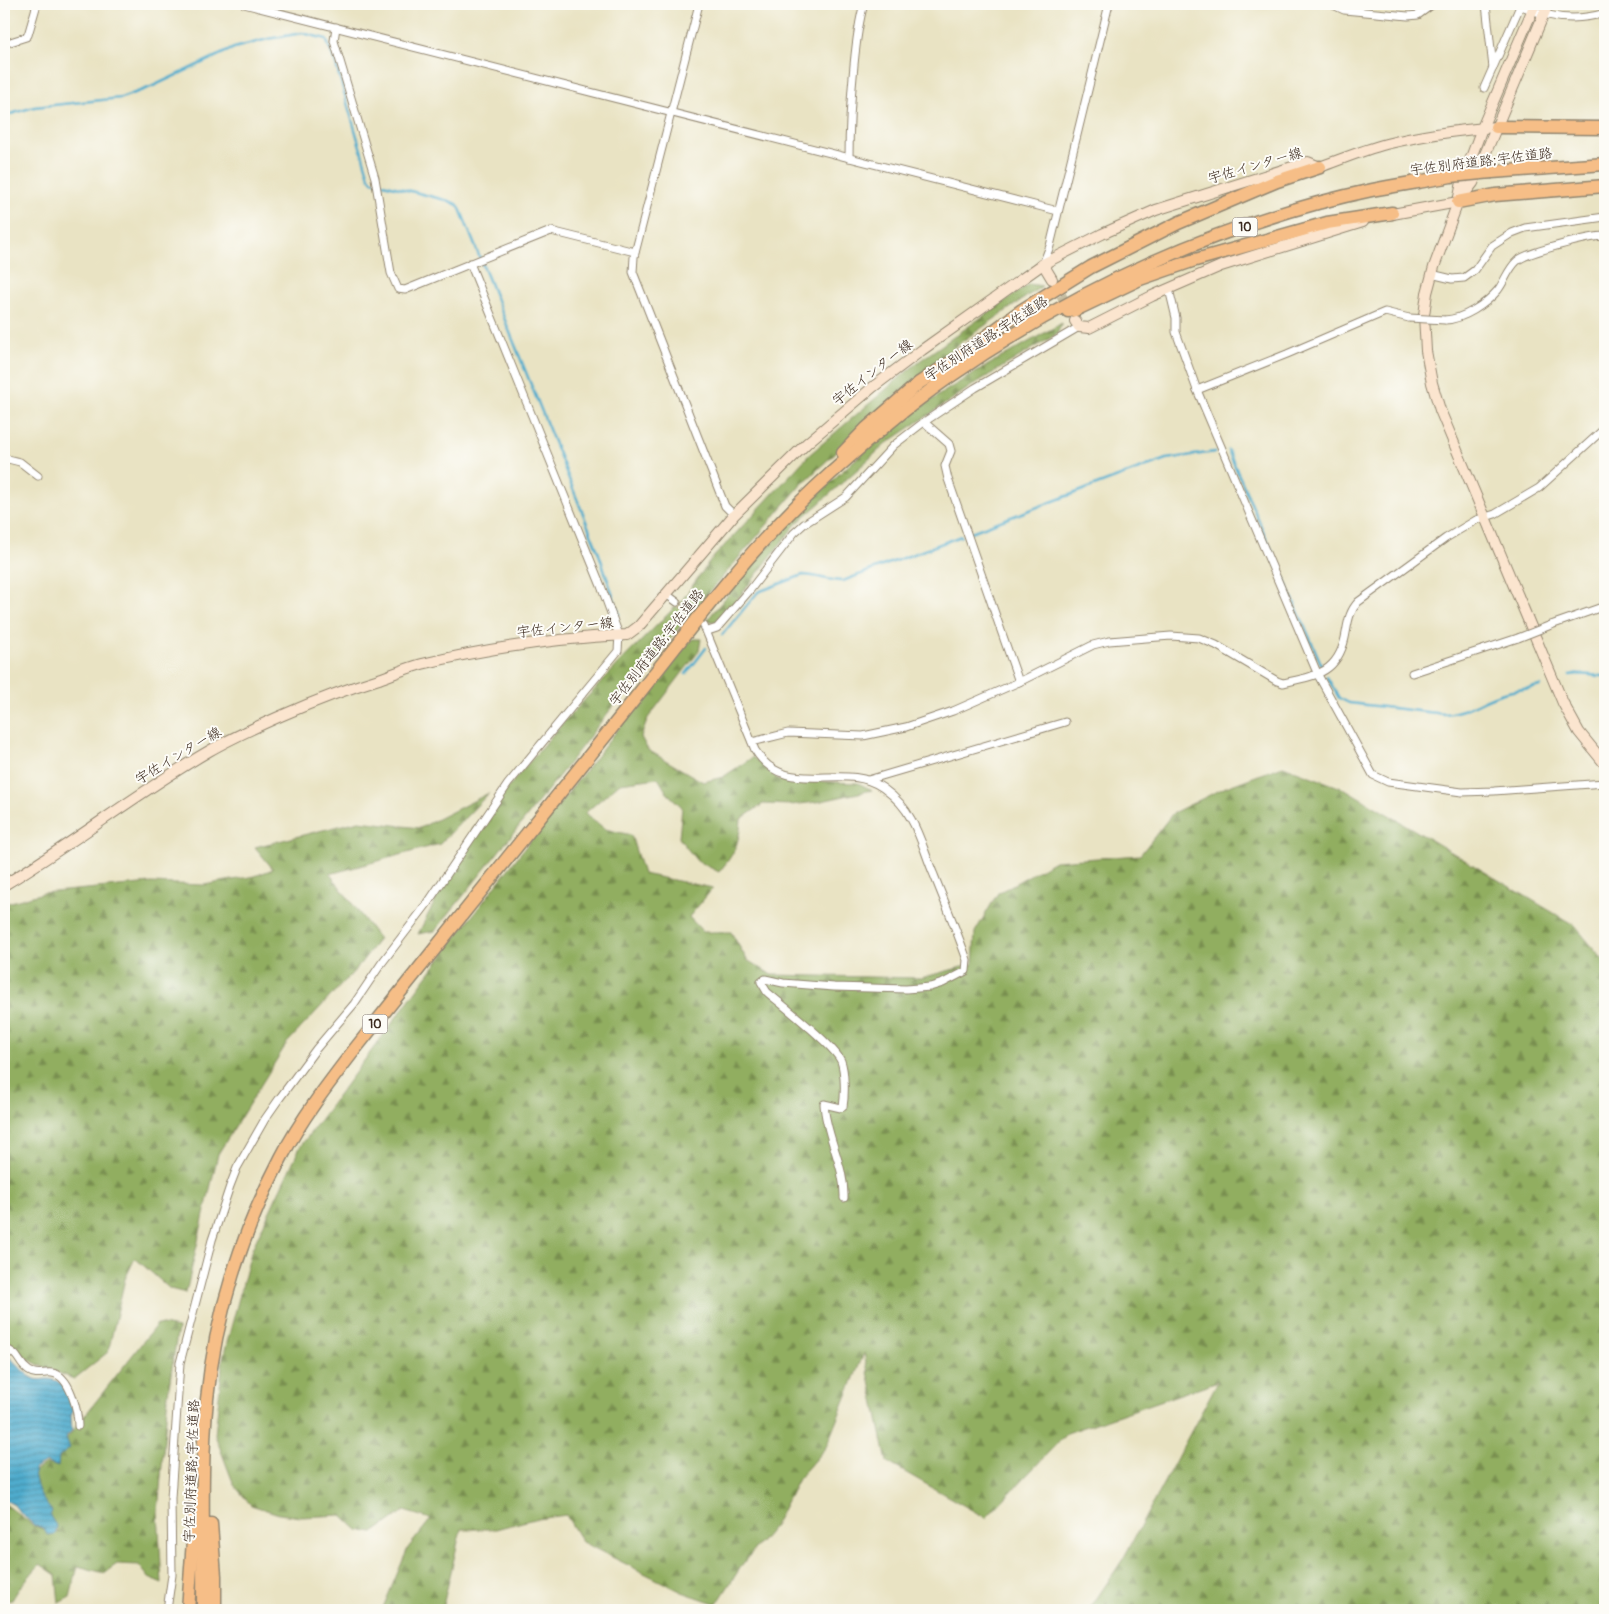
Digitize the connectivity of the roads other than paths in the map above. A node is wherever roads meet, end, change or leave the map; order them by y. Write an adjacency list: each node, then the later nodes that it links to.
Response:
1 (37, 4): 15 (street)
2 (250, 4): 14 (street)
3 (698, 4): 18 (street)
4 (864, 4): 22 (street)
5 (1110, 4): 27 (street)
6 (1331, 4): 7 (street)
7 (1433, 4)
8 (1486, 4): 16 (street)
9 (1548, 4): 13 (main road)
10 (1520, 5): 11 (street); 16 (street)
11 (1534, 7): 13 (street); 20 (main road)
12 (1605, 13): 13 (street)
13 (1543, 15): 19 (main road)
14 (336, 27): 18 (street); 32 (street)
15 (4, 44)
16 (1493, 68): 17 (street)
17 (1484, 88)
18 (671, 113): 22 (street); 31 (street)
19 (1496, 127): 20 (main road, 宇佐インター線); 21 (highway); 26 (main road)
20 (1482, 128): 24 (main road, 宇佐インター線); 26 (main road)
21 (1605, 128)
22 (849, 158): 27 (street)
23 (1605, 164): 37 (highway, 宇佐別府道路;宇佐道路 / 10, bridge)
24 (1320, 167): 33 (main road, 宇佐インター線); 46 (highway)
25 (1605, 186): 26 (highway)
26 (1458, 202): 28 (main road); 34 (main road)
27 (1058, 211): 33 (street)
28 (1392, 214): 36 (main road); 37 (highway)
29 (1605, 217): 34 (street)
30 (1605, 236): 39 (street, bridge)
31 (635, 252): 32 (street); 44 (street)
32 (470, 263): 50 (street)
33 (1043, 264): 35 (main road); 44 (main road, 宇佐インター線)
34 (1431, 274): 45 (main road)
35 (1052, 280)
36 (1170, 289): 38 (main road); 39 (street)
37 (1052, 313): 46 (highway, 宇佐別府道路;宇佐道路 / 10)
38 (1077, 324): 40 (street)
39 (1197, 390): 52 (street)
40 (924, 422): 53 (street); 55 (street)
41 (1605, 428): 45 (street)
42 (4, 458): 43 (street)
43 (38, 476)
44 (734, 515): 47 (main road, 宇佐インター線)
45 (1485, 518): 52 (street); 56 (main road)
46 (770, 534): 63 (highway, 宇佐別府道路;宇佐道路 / 10)
47 (666, 594): 48 (street); 50 (main road, 宇佐インター線)
48 (677, 602)
49 (1605, 606): 51 (street, bridge)
50 (619, 635): 59 (main road, 宇佐インター線); 64 (street)
51 (1412, 673)
52 (1318, 675): 53 (street); 58 (street)
53 (1019, 682): 55 (street)
54 (1065, 722): 57 (street)
55 (752, 742): 57 (street)
56 (1605, 764)
57 (868, 780): 60 (street)
58 (1605, 783)
59 (4, 885)
60 (844, 1198)
61 (4, 1348): 62 (street)
62 (78, 1426)
63 (205, 1426): 65 (highway); 66 (highway, 宇佐別府道路;宇佐道路 / 10); 67 (highway)
64 (167, 1610)
65 (188, 1610)
66 (203, 1610)
67 (215, 1610)

